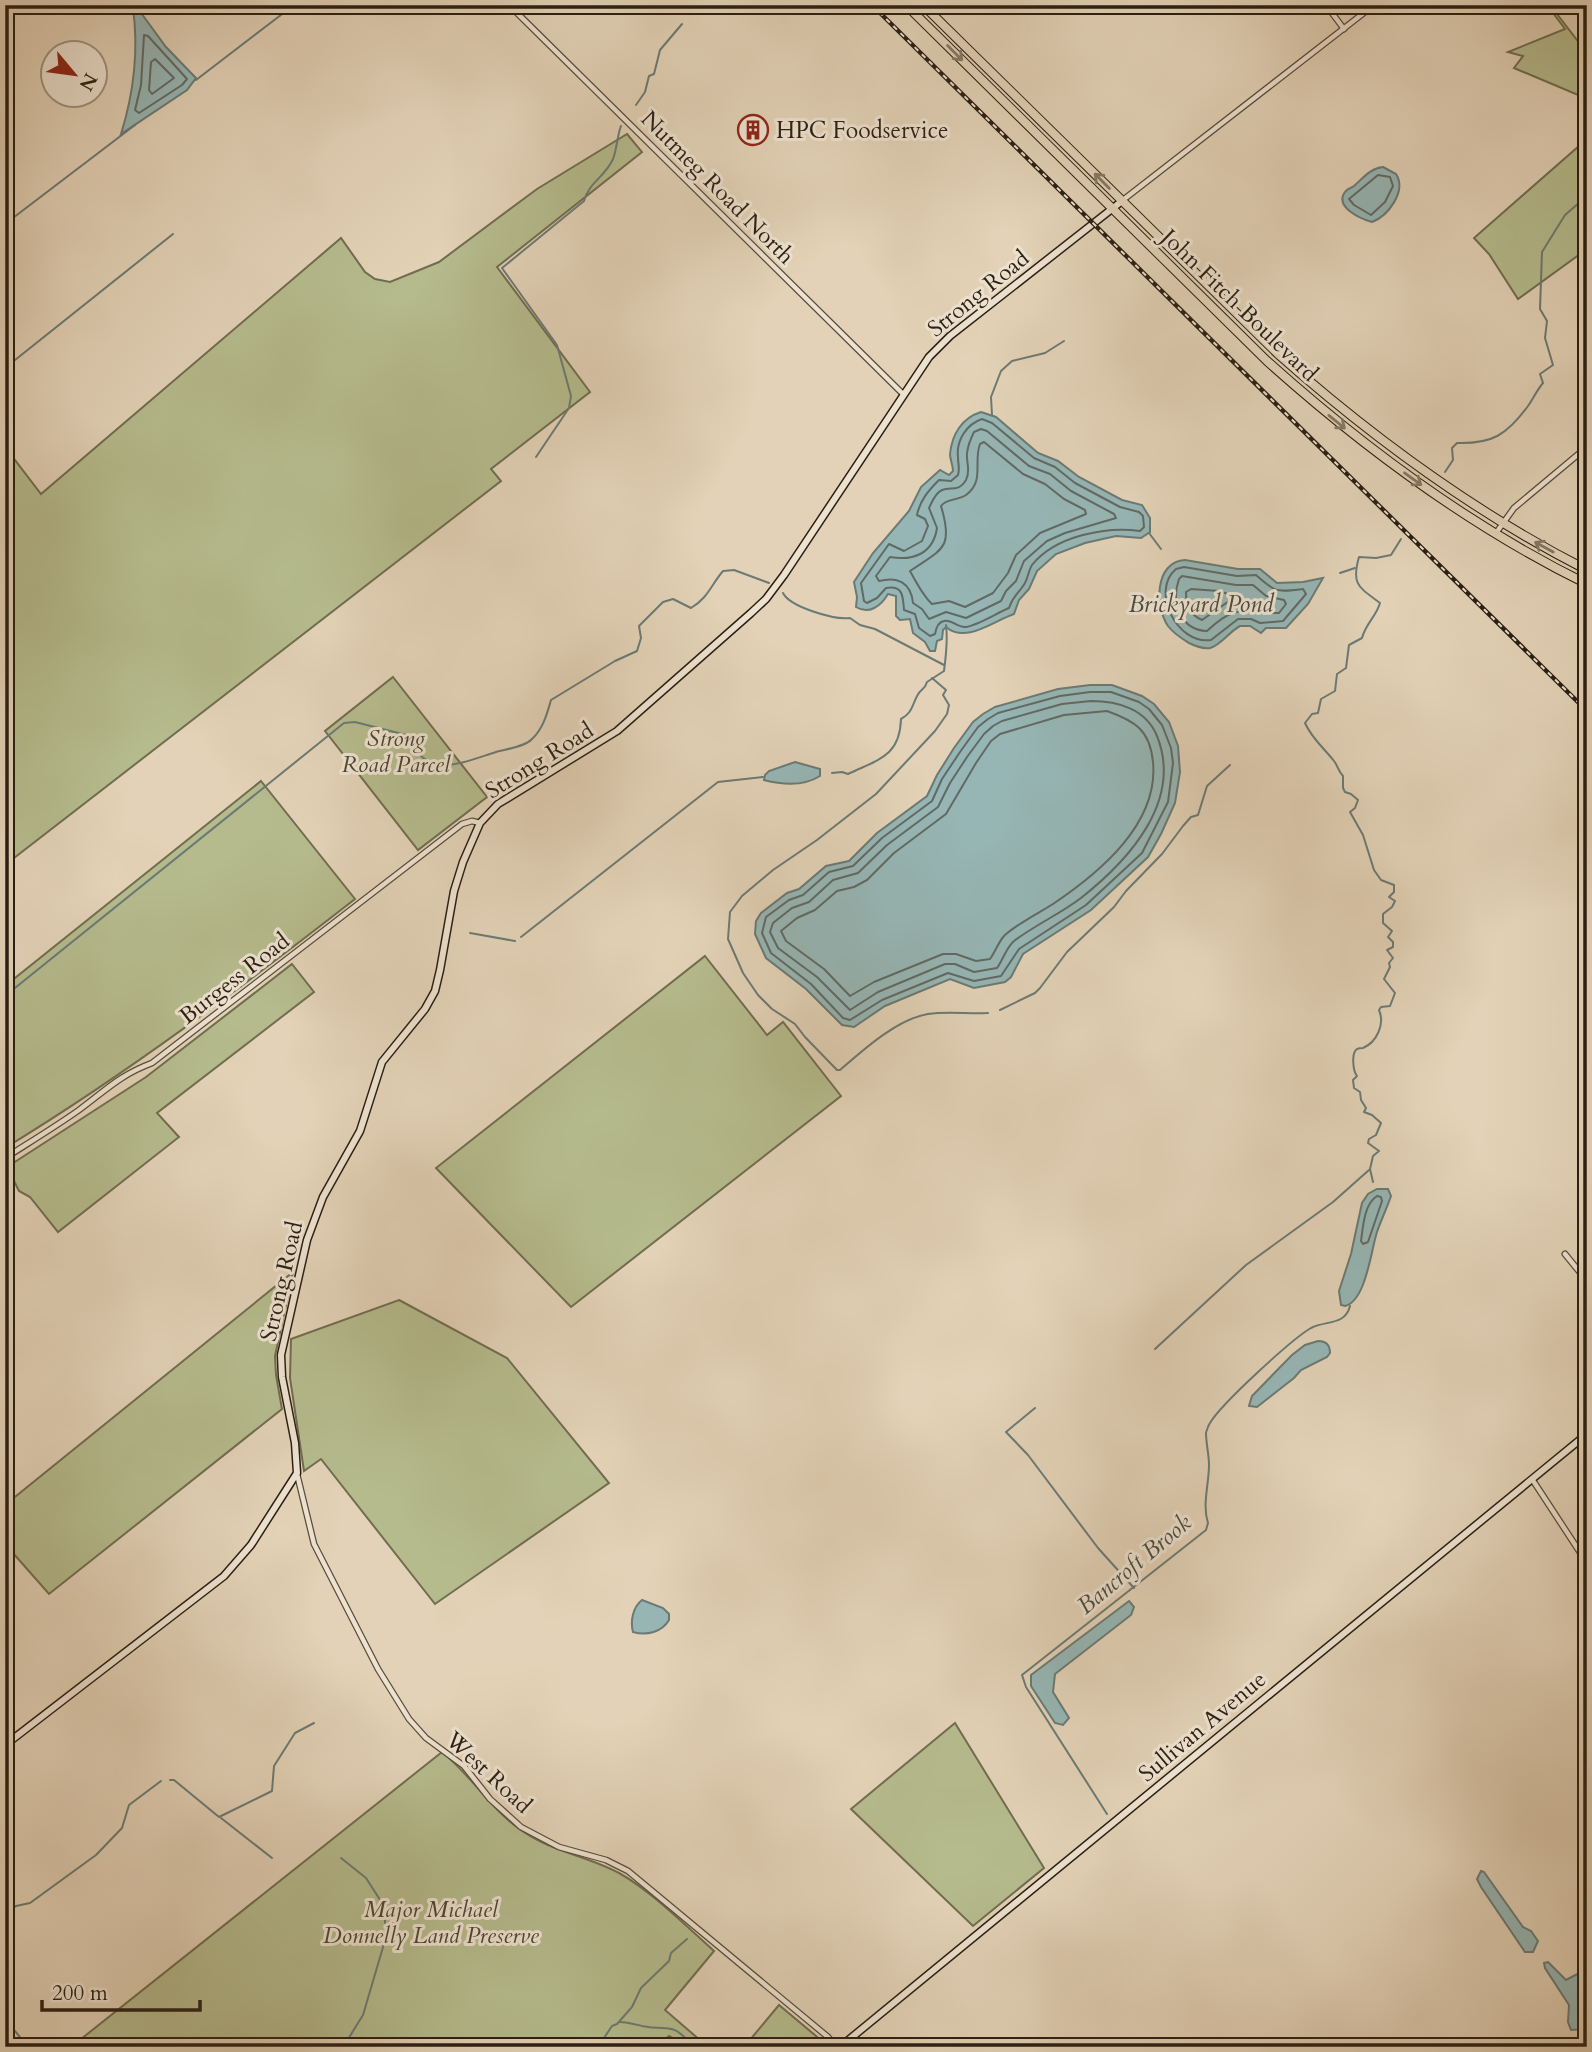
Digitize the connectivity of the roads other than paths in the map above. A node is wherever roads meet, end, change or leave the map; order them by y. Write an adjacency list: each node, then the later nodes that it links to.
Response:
1 (509, 5): 9 (street, Nutmeg Road North)
2 (906, 5): 8 (highway, John Fitch Boulevard, one-way to 8)
3 (923, 5): 7 (highway, John Fitch Boulevard, one-way to 3)
4 (1326, 5): 6 (street)
5 (1374, 5): 6 (street, Strong Road)
6 (1343, 29): 7 (street, Strong Road)
7 (1122, 201): 8 (street, Strong Road); 10 (highway, John Fitch Boulevard)
8 (1113, 209): 9 (street, Strong Road); 11 (highway, John Fitch Boulevard, one-way to 11)
9 (903, 394): 19 (street, Strong Road)
10 (1366, 429): 11 (highway); 13 (highway, John Fitch Boulevard)
11 (1358, 438): 14 (highway, John Fitch Boulevard, one-way to 14)
12 (1587, 447): 13 (street)
13 (1502, 523): 14 (street); 15 (highway, John Fitch Boulevard, one-way to 13)
14 (1496, 534): 16 (highway, John Fitch Boulevard)
15 (1564, 559): 16 (highway); 17 (highway, John Fitch Boulevard)
16 (1558, 569): 18 (highway, John Fitch Boulevard)
17 (1587, 570)
18 (1587, 583)
19 (480, 823): 20 (street, Burgess Road); 24 (street, Strong Road)
20 (5, 1158)
21 (1565, 1254): 22 (street)
22 (1587, 1281)
23 (1587, 1434): 25 (street, Sullivan Avenue)
24 (297, 1473): 27 (street); 28 (street, West Road)
25 (1532, 1479): 26 (street); 28 (street, Sullivan Avenue)
26 (1587, 1563)
27 (5, 1745)
28 (839, 2047)

